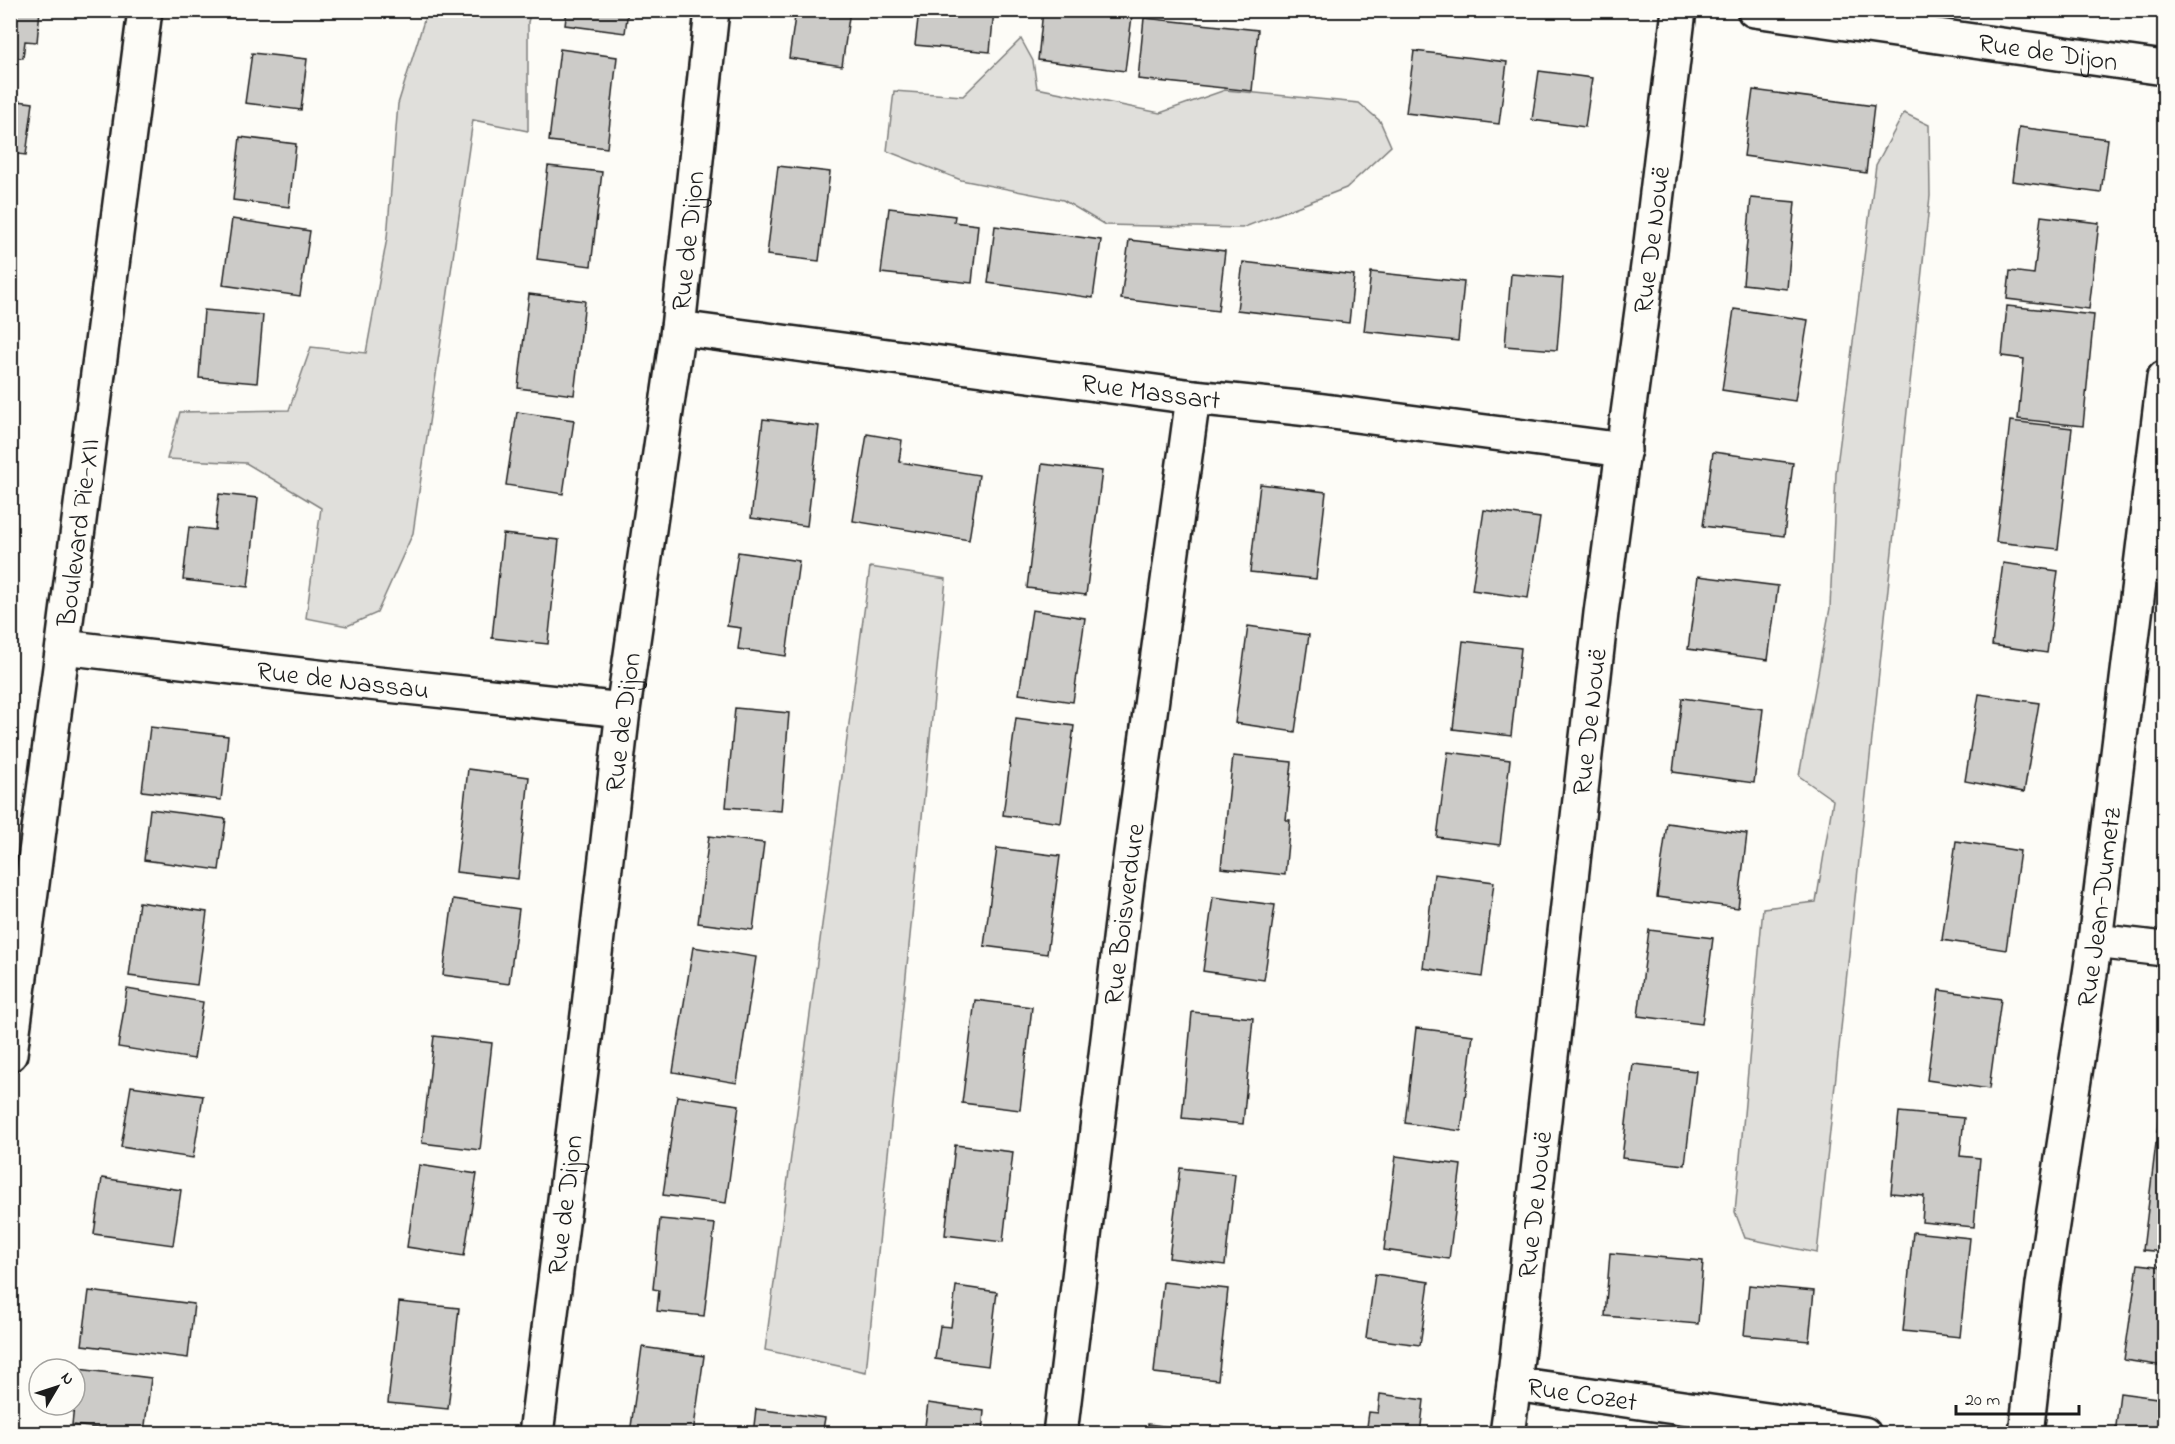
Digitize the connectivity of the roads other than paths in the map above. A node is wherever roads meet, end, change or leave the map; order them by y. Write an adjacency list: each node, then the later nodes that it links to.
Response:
1 (145, 10): 10 (street, Boulevard Pie-XII)
2 (712, 10): 6 (street, Rue de Dijon)
3 (1679, 10): 9 (street, Rue De Nouë)
4 (1754, 10): 5 (street, Rue de Dijon)
5 (2164, 68)
6 (678, 328): 8 (street, Rue Massart); 11 (street, Rue de Dijon)
7 (2164, 378): 12 (street, Rue Jean-Dumetz)
8 (1193, 397): 9 (street, Rue Massart); 17 (street, Rue Boisverdure)
9 (1624, 450): 15 (street, Rue De Nouë)
10 (63, 647): 11 (street, Rue de Nassau); 14 (street, Boulevard Pie-XII)
11 (623, 710): 16 (street, Rue de Dijon)
12 (2095, 941): 13 (street); 20 (street, Rue Jean-Dumetz)
13 (2164, 949)
14 (10, 1054)
15 (1514, 1384): 18 (street, Rue De Nouë); 19 (street, Rue Cozet)
16 (536, 1434)
17 (1060, 1434)
18 (1507, 1434)
19 (1864, 1434)
20 (2026, 1434)

